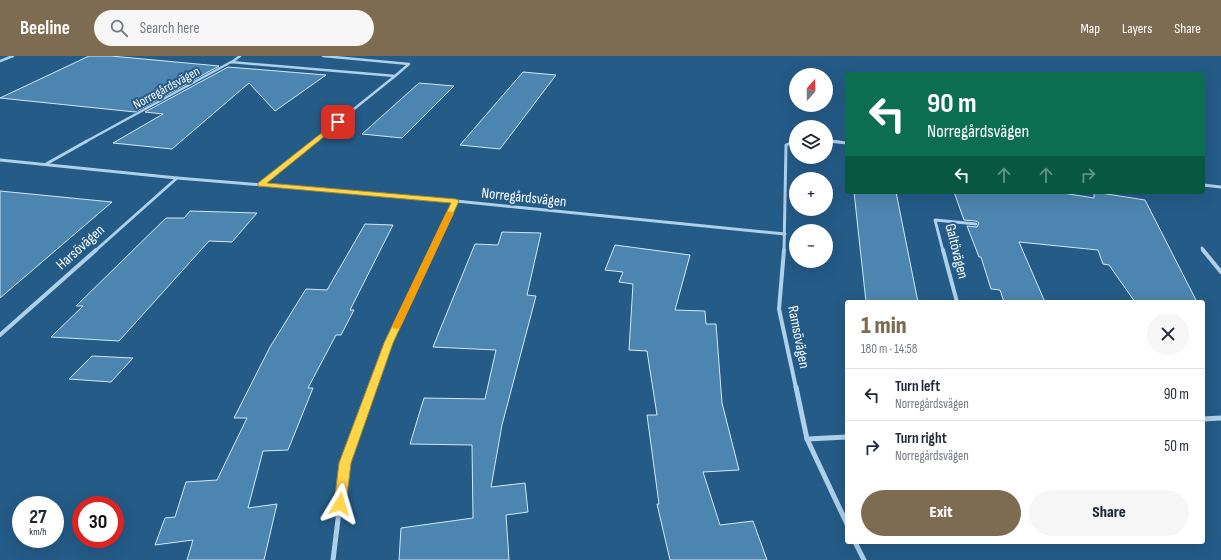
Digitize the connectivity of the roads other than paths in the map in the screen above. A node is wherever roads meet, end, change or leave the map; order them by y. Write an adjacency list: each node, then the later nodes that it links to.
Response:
1 (13, 56): 5 (street)
2 (240, 56): 7 (street, Norregårdsvägen)
3 (323, 56): 8 (street)
4 (0, 58): 5 (street)
5 (7, 58): 6 (street)
6 (0, 61)
7 (231, 62): 8 (street); 13 (street, Norregårdsvägen)
8 (395, 76): 15 (street)
9 (833, 142): 10 (street)
10 (845, 143)
11 (789, 144): 20 (street, Ramsövägen)
12 (0, 160): 13 (street, Norregårdsvägen)
13 (46, 164): 14 (street, Norregårdsvägen)
14 (177, 178): 15 (street, Norregårdsvägen); 24 (street, Harsövägen)
15 (261, 185): 18 (street, Norregårdsvägen)
16 (1205, 185): 17 (street)
17 (1221, 187)
18 (456, 201): 20 (street, Norregårdsvägen); 31 (street)
19 (976, 224): 23 (street, Galtövägen)
20 (785, 234): 28 (street, Ramsövägen)
21 (1202, 248): 22 (street)
22 (1221, 272)
23 (956, 300)
24 (0, 335)
25 (1221, 418): 26 (street)
26 (1205, 419)
27 (845, 437): 28 (street)
28 (807, 439): 29 (street, Ramsövägen)
29 (845, 520)
30 (856, 544): 32 (street)
31 (333, 560)
32 (864, 560)

